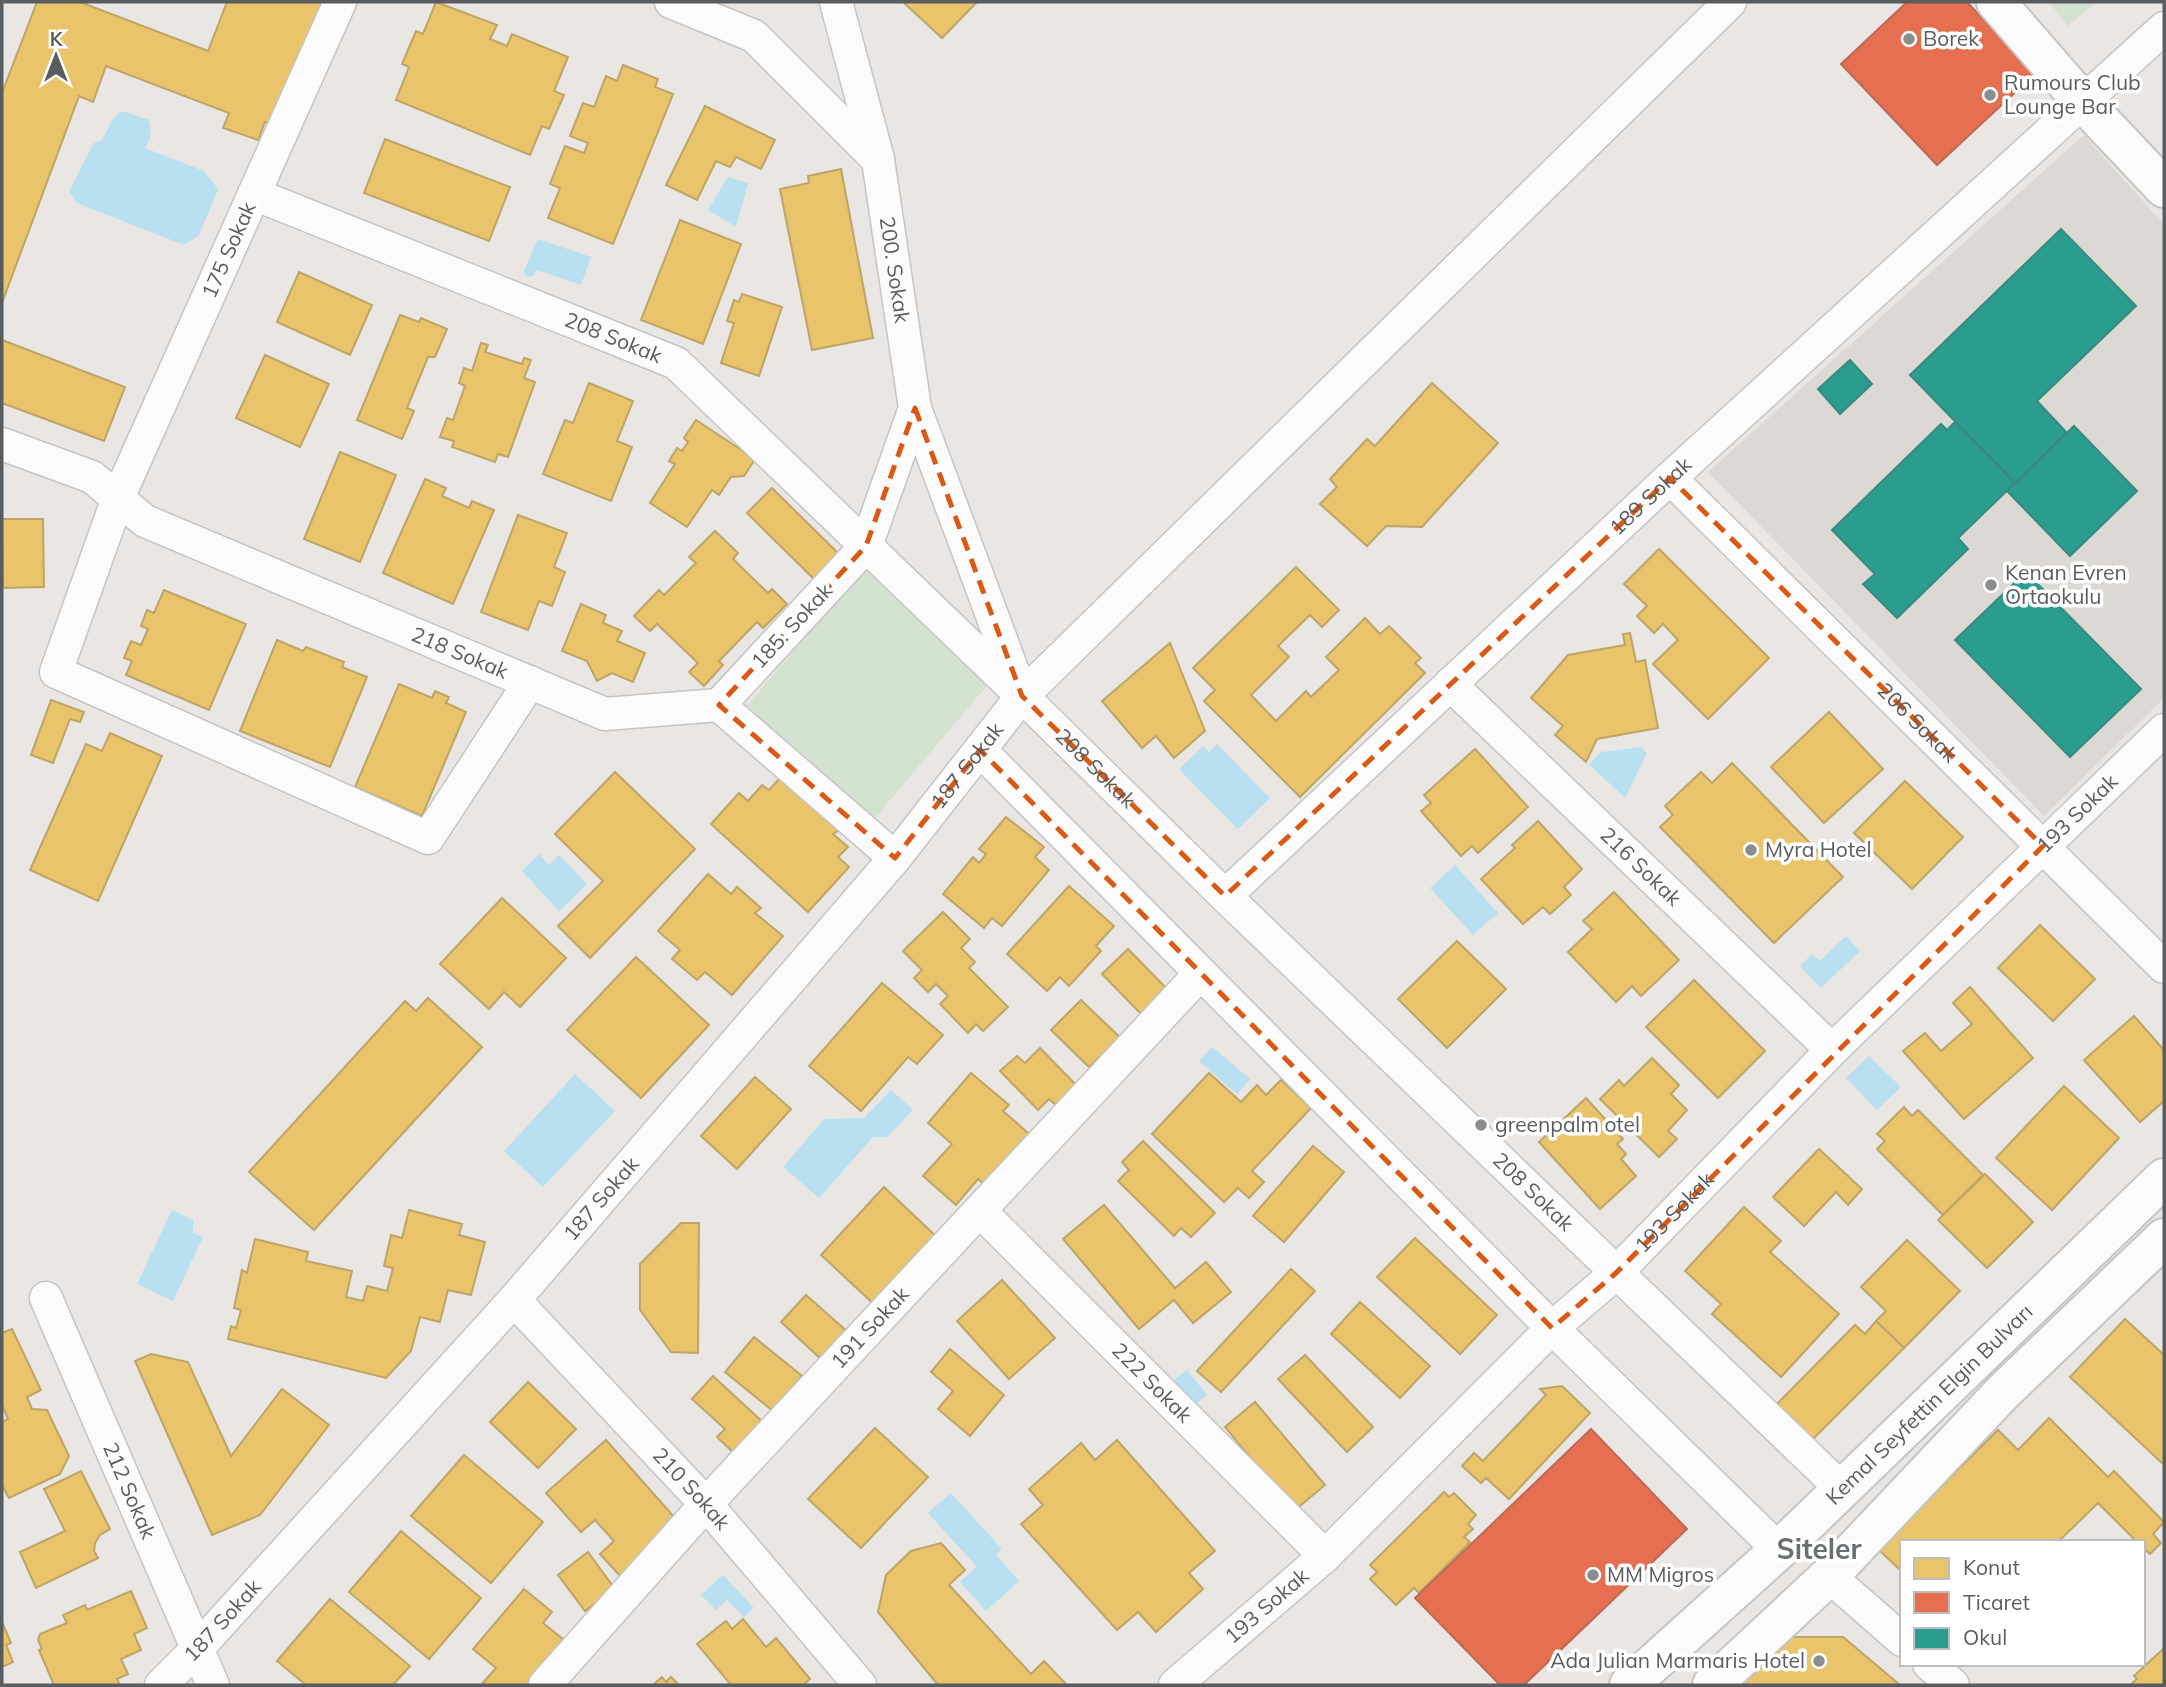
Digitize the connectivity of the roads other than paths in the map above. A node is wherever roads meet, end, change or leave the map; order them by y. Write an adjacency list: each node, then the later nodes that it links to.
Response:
1 (340, 2): 10 (street, 175 Sokak)
2 (671, 2): 8 (street)
3 (836, 2): 8 (street, 200. Sokak)
4 (1730, 2): 18 (street, 187 Sokak)
5 (1996, 2): 7 (main road)
6 (2164, 28): 7 (street, 189 Sokak)
7 (2082, 100): 9 (main road); 13 (street, 189 Sokak)
8 (878, 160): 11 (street, 200. Sokak)
9 (2164, 188)
10 (254, 194): 14 (street, 175 Sokak); 15 (street, 208 Sokak)
11 (915, 408): 15 (street, 200. Sokak); 18 (street)
12 (2, 444): 14 (street, 218 Sokak)
13 (1670, 478): 17 (street, 189 Sokak); 22 (street, 206 Sokak)
14 (118, 498): 16 (street, 218 Sokak); 16 (street, 175 Sokak)
15 (866, 546): 18 (street, 208 Sokak); 19 (street, 185. Sokak)
16 (530, 682): 19 (street, 218 Sokak)
17 (1450, 684): 24 (street, 189 Sokak); 27 (street, 216 Sokak)
18 (1022, 696): 21 (street, 187 Sokak); 24 (street, 208 Sokak)
19 (719, 705): 23 (street)
20 (2164, 730): 22 (street, 193 Sokak)
21 (980, 750): 23 (street, 187 Sokak); 26 (street)
22 (2042, 845): 25 (street, 206 Sokak); 27 (street, 193 Sokak)
23 (894, 858): 33 (street, 187 Sokak)
24 (1224, 896): 31 (street, 208 Sokak)
25 (2164, 967)
26 (1200, 974): 29 (street, 191 Sokak); 34 (street)
27 (1832, 1050): 31 (street, 193 Sokak)
28 (2164, 1178): 35 (main road, Kemal Seyfettin Elgin Bulvarı)
29 (980, 1211): 36 (street, 191 Sokak); 38 (street, 222 Sokak)
30 (2164, 1238): 39 (main road, Kemal Seyfettin Elgin Bulvarı)
31 (1616, 1273): 34 (street, 193 Sokak); 35 (street, 208 Sokak)
32 (46, 1298): 41 (street, 212 Sokak)
33 (514, 1300): 36 (street, 210 Sokak); 41 (street, 187 Sokak)
34 (1552, 1328): 37 (street); 38 (street, 193 Sokak)
35 (1842, 1489): 37 (main road, Kemal Seyfettin Elgin Bulvarı)
36 (706, 1504): 45 (street, 191 Sokak); 46 (street, 210 Sokak)
37 (1779, 1550): 48 (main road, Kemal Seyfettin Elgin Bulvarı)
38 (1325, 1556): 47 (street, 193 Sokak)
39 (1829, 1576): 40 (street); 49 (main road, Kemal Seyfettin Elgin Bulvarı)
40 (1900, 1638)
41 (197, 1648): 43 (street, 187 Sokak); 44 (street, 212 Sokak)
42 (1931, 1666): 50 (street)
43 (161, 1685)
44 (213, 1685)
45 (545, 1685)
46 (860, 1685)
47 (1175, 1685)
48 (1629, 1685)
49 (1712, 1685)
50 (1953, 1685)

